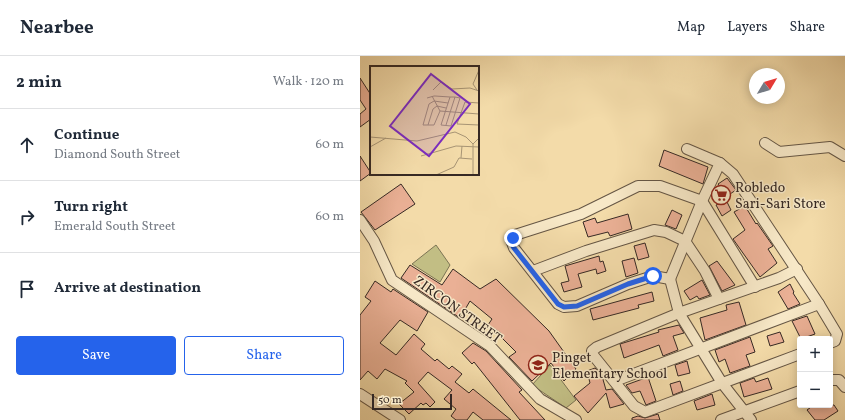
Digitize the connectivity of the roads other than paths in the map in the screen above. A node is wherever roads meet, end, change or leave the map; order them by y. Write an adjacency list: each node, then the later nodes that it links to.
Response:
1 (765, 143): 3 (street)
2 (687, 149): 4 (street)
3 (845, 156)
4 (720, 163): 5 (street); 8 (street)
5 (702, 201): 7 (street); 9 (street); 11 (street)
6 (360, 220): 24 (street, ZIRCON STREET)
7 (685, 241): 9 (street); 10 (street); 12 (street)
8 (797, 270): 11 (street); 13 (street)
9 (533, 271): 10 (street)
10 (670, 279): 14 (street)
11 (755, 287): 12 (street)
12 (719, 298): 14 (street)
13 (819, 304): 15 (street); 16 (street)
14 (679, 314): 16 (street); 18 (street)
15 (833, 340)
16 (701, 347): 18 (street); 19 (street)
17 (797, 355): 19 (street)
18 (615, 381): 19 (street)
19 (722, 383): 22 (street)
20 (797, 392): 22 (street)
21 (360, 394): 23 (street)
22 (744, 412): 25 (street); 26 (street)
23 (400, 420)
24 (576, 420)
25 (721, 420)
26 (751, 420)

